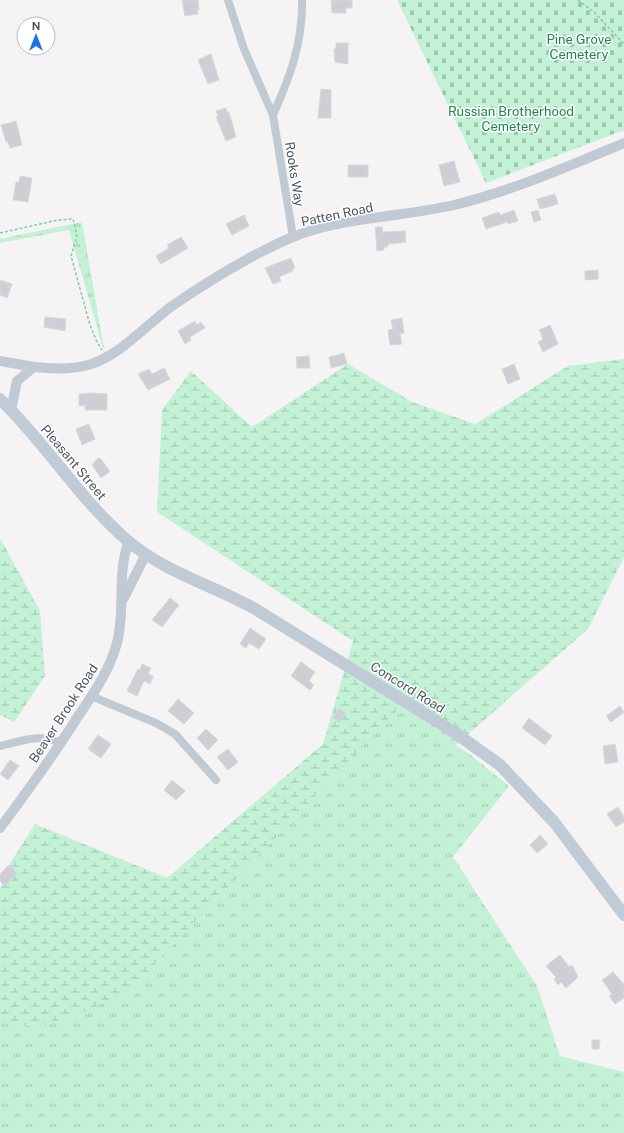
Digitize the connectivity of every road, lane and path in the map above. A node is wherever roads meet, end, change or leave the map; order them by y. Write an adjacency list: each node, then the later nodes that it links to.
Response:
1 (228, 0): 5 (street, Rooks Way)
2 (302, 0): 5 (street)
3 (578, 0): 4 (path)
4 (624, 44)
5 (273, 115): 8 (street, Rooks Way)
6 (624, 143): 8 (street, Patten Road)
7 (0, 233): 9 (path)
8 (293, 237): 9 (street, Patten Road)
9 (106, 356): 11 (street, Patten Road)
10 (0, 361): 11 (street, Patten Road)
11 (34, 367): 13 (street)
12 (0, 398): 13 (main road, Pleasant Street)
13 (11, 410): 14 (main road, Pleasant Street)
14 (129, 541): 15 (main road, Concord Road); 16 (street, Beaver Brook Road)
15 (146, 554): 16 (street, Beaver Brook Road); 22 (main road, Concord Road)
16 (122, 602): 17 (street, Beaver Brook Road)
17 (91, 696): 18 (street, Beaver Brook Road); 20 (street)
18 (61, 743): 19 (street); 21 (street, Beaver Brook Road)
19 (0, 746)
20 (216, 780)
21 (0, 828)
22 (624, 915)

